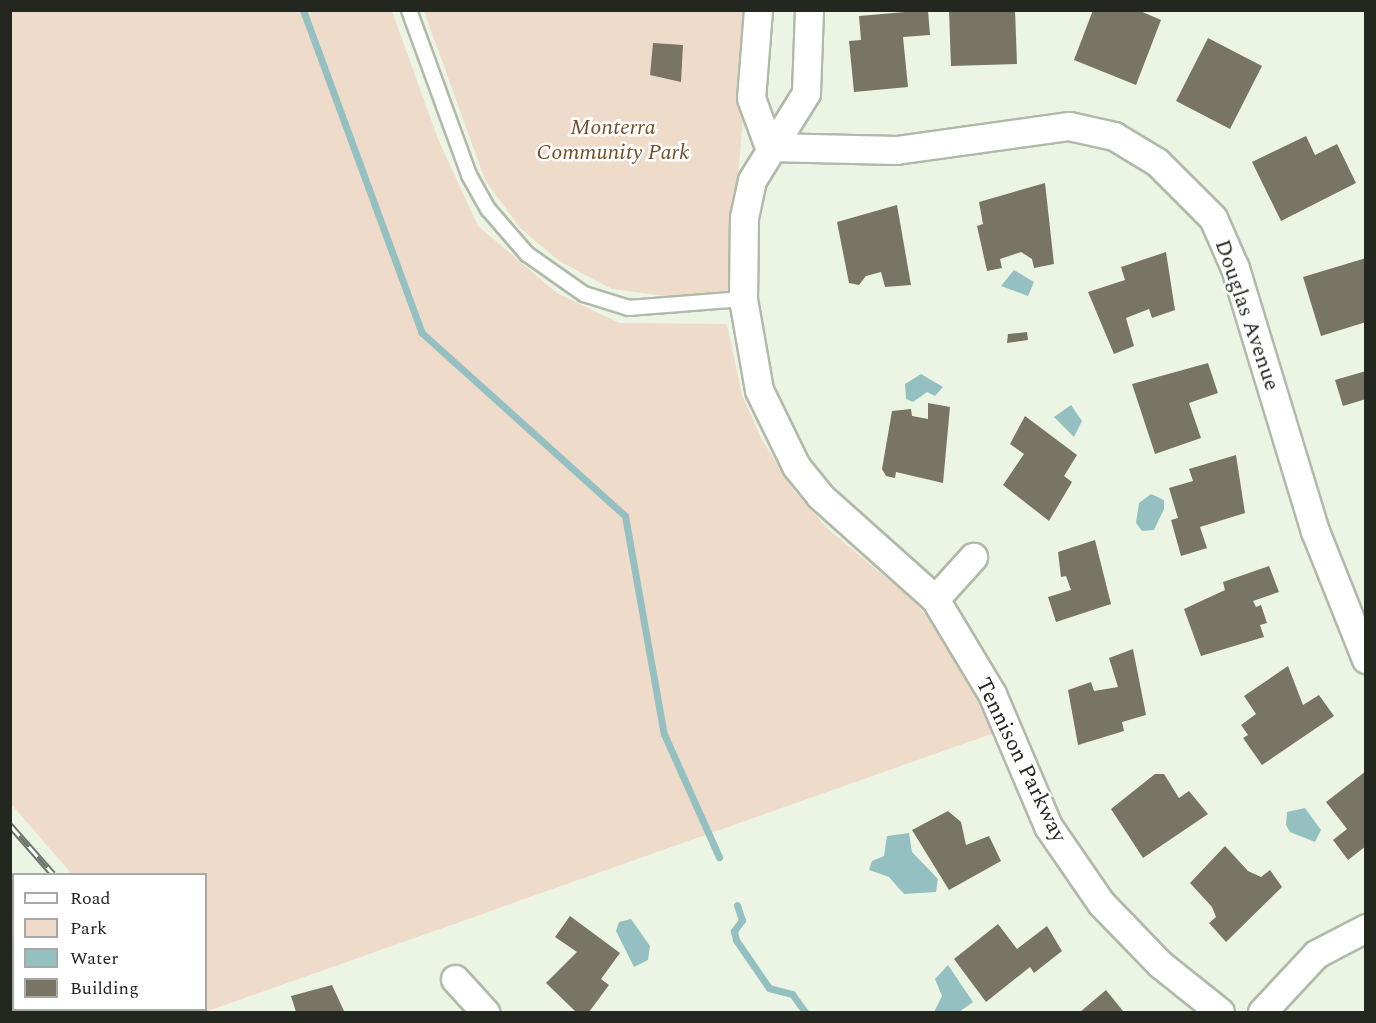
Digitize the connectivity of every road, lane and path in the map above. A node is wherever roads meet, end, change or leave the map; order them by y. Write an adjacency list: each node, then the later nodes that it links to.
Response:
1 (409, 10): 5 (lane)
2 (758, 10): 4 (street)
3 (809, 10): 4 (street, Tennison Parkway)
4 (769, 147): 5 (street, Tennison Parkway); 8 (street, Douglas Avenue)
5 (743, 299): 7 (street, Tennison Parkway)
6 (973, 557): 7 (street)
7 (935, 599): 12 (street, Tennison Parkway)
8 (1365, 659)
9 (1365, 928): 13 (street)
10 (455, 979): 11 (street)
11 (485, 1012)
12 (1220, 1012)
13 (1262, 1012)

